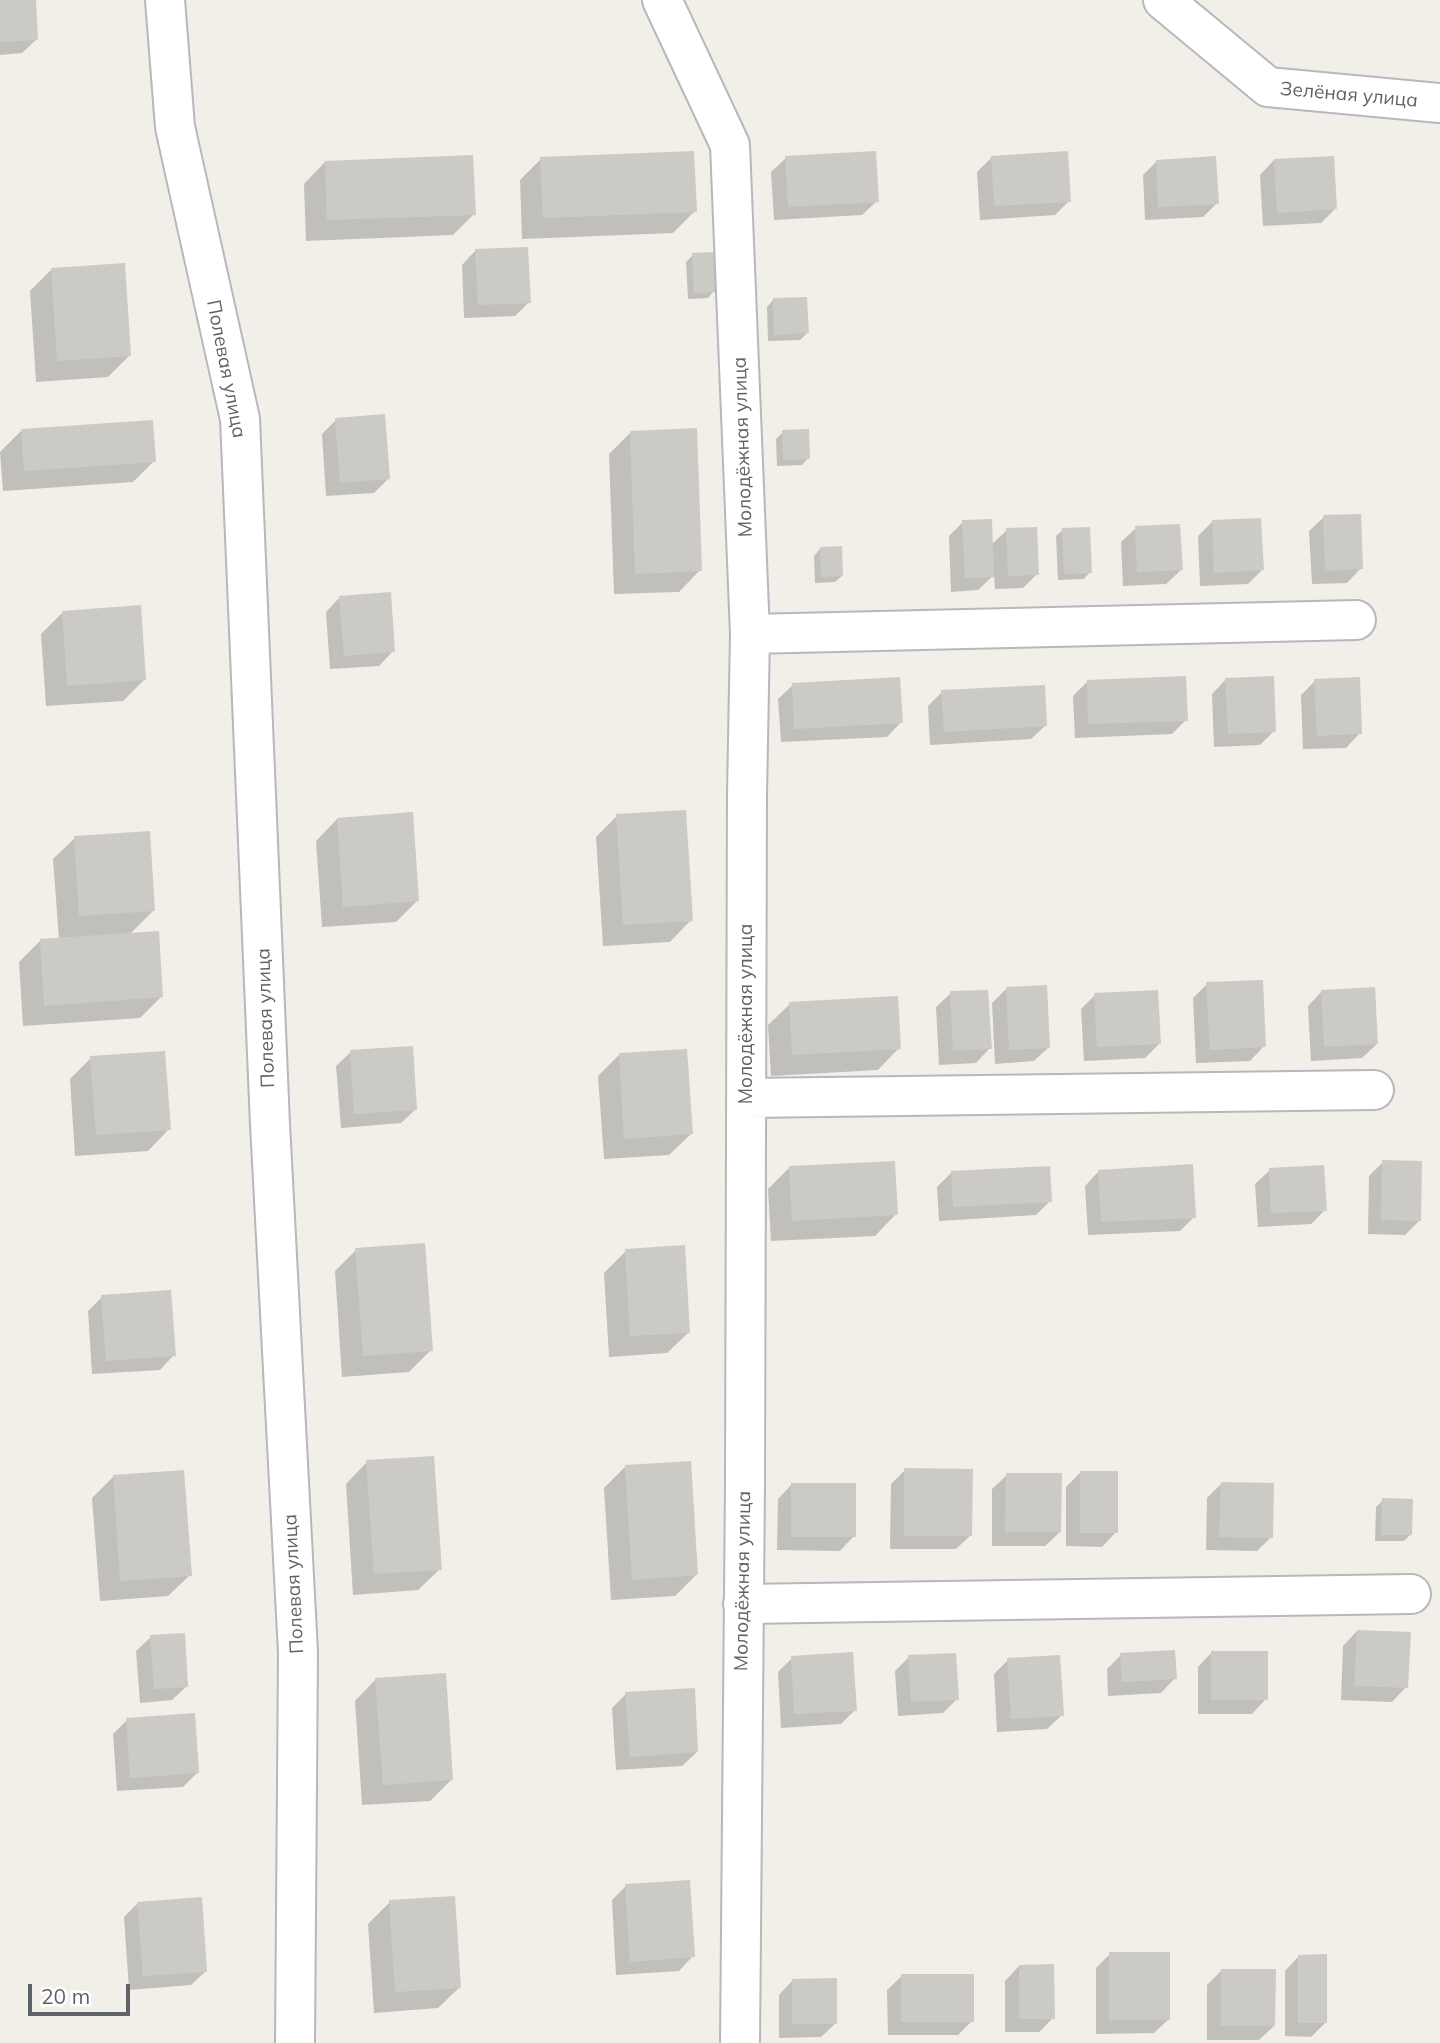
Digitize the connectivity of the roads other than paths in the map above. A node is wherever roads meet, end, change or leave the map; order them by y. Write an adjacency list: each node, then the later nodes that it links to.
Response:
1 (164, 0): 11 (street, Полевая улица)
2 (662, 0): 6 (street, Молодёжная улица)
3 (1163, 0): 4 (street, Зелёная улица)
4 (1440, 103)
5 (1356, 620): 6 (street)
6 (750, 634): 8 (street, Молодёжная улица)
7 (1374, 1090): 8 (street)
8 (746, 1098): 10 (street, Молодёжная улица)
9 (1411, 1594): 10 (street)
10 (743, 1604): 12 (street, Молодёжная улица)
11 (295, 2043)
12 (740, 2043)

